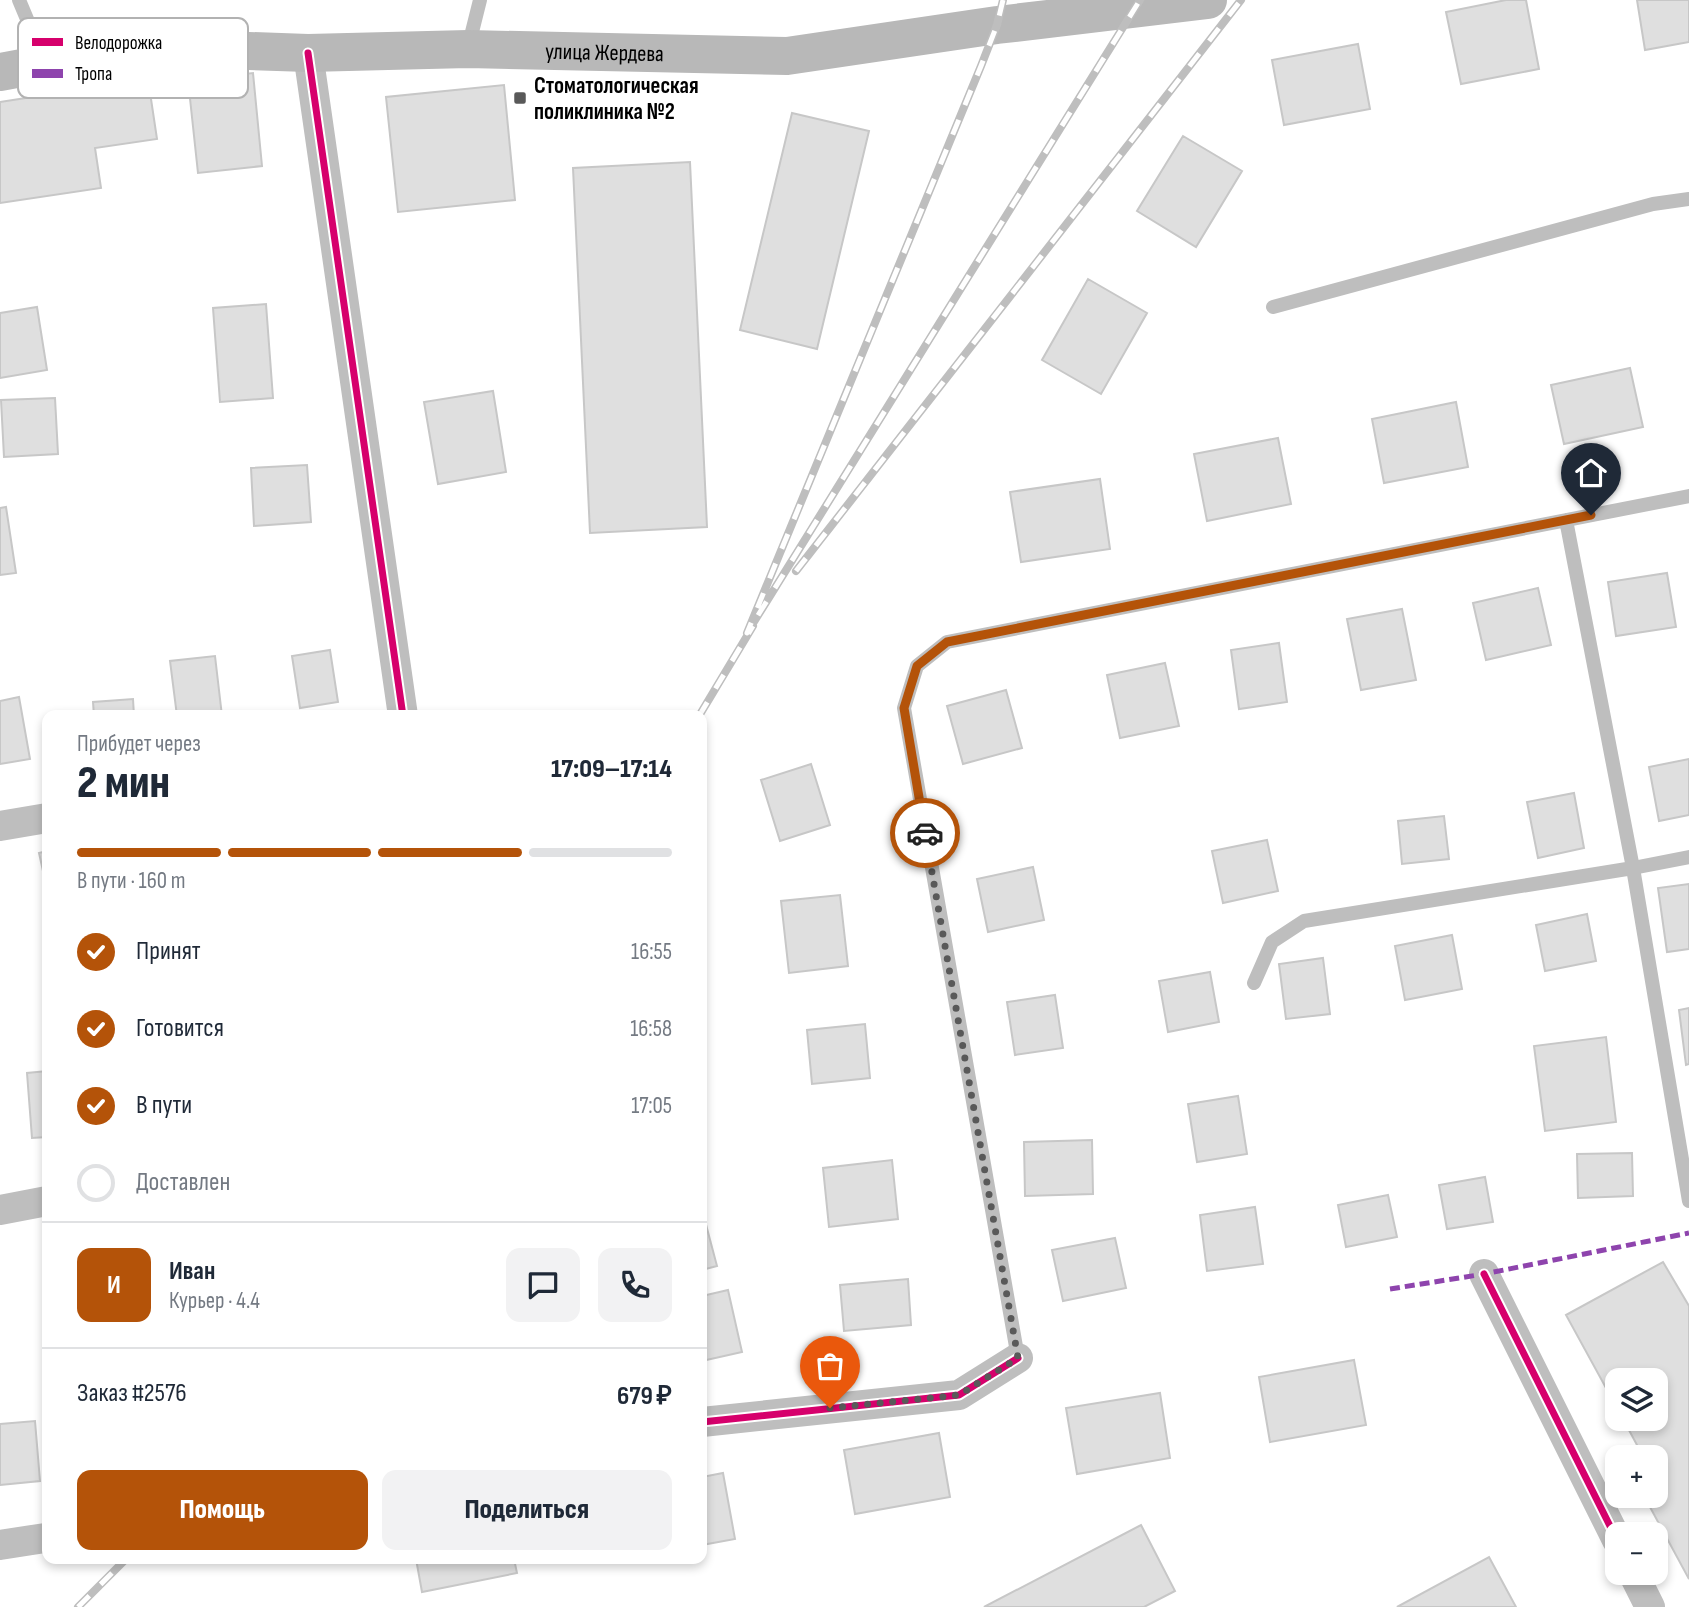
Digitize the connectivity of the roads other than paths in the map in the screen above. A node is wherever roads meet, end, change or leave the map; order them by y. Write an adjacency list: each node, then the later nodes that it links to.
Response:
1 (19, 0): 4 (lane)
2 (480, 0): 5 (lane)
3 (1208, 0): 5 (main road, улица Жердева)
4 (27, 18)
5 (468, 49): 7 (main road, улица Жердева)
6 (248, 51): 7 (main road, улица Жердева)
7 (308, 53): 14 (street)
8 (18, 68): 9 (main road, улица Жердева)
9 (0, 72)
10 (1689, 199): 11 (lane)
11 (1273, 307)
12 (1689, 496): 13 (lane)
13 (1566, 520): 18 (lane); 24 (lane)
14 (402, 710)
15 (42, 819): 16 (street)
16 (0, 826)
17 (1689, 857): 18 (lane)
18 (1633, 868): 19 (lane); 20 (lane)
19 (1254, 983)
20 (1689, 1201)
21 (42, 1202): 22 (street)
22 (0, 1210)
23 (1484, 1274): 26 (street)
24 (1018, 1358): 25 (street)
25 (707, 1421)
26 (1608, 1522)
27 (42, 1538): 28 (street)
28 (0, 1545)
29 (1639, 1585): 30 (street)
30 (1650, 1607)

